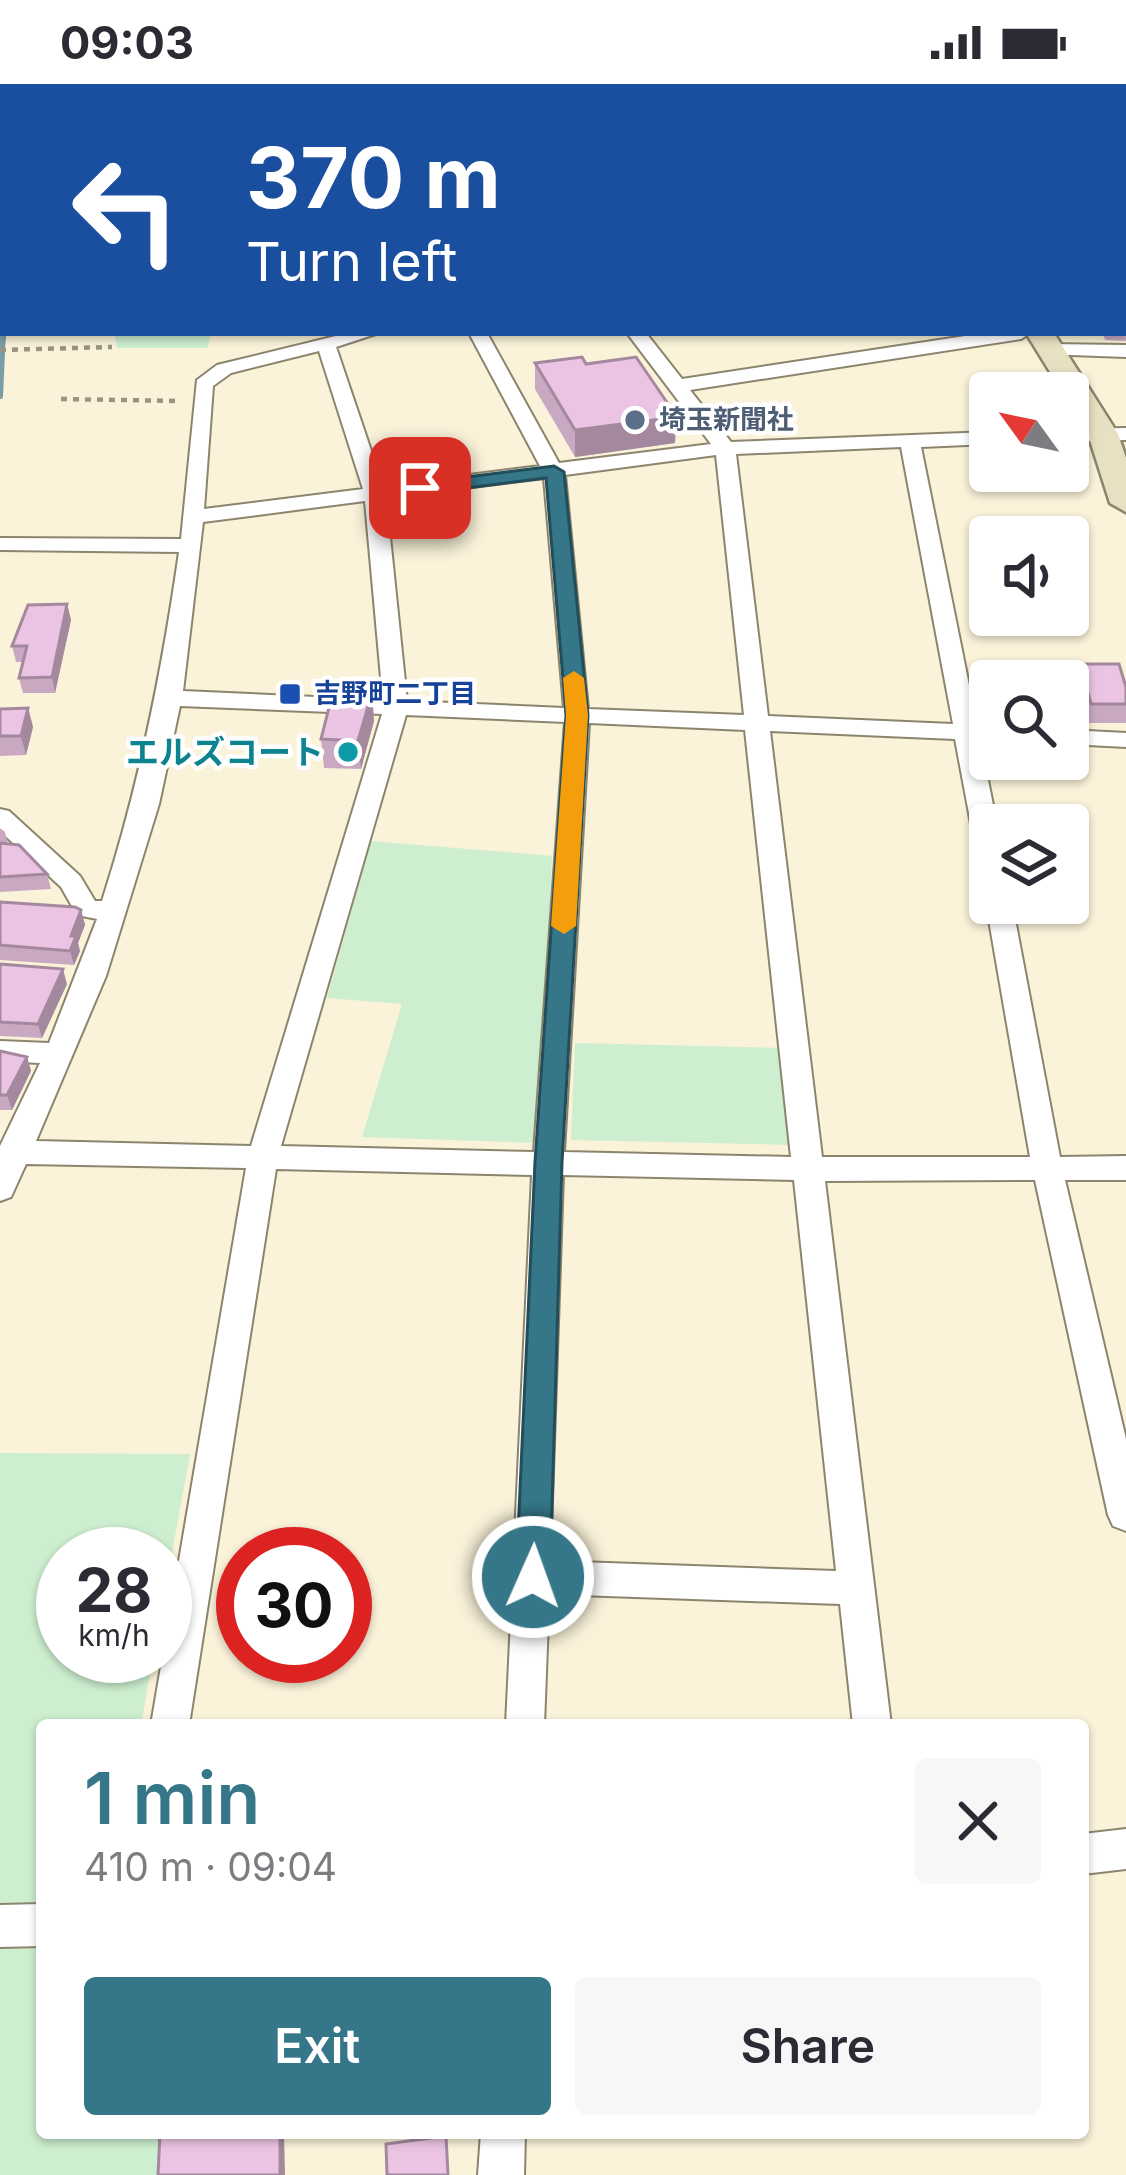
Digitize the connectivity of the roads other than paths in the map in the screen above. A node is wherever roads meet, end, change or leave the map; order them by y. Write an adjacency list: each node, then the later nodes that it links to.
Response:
1 (358, 336): 6 (street)
2 (480, 336): 13 (street)
3 (638, 336): 8 (street)
4 (1002, 336): 8 (street)
5 (1045, 341): 7 (street); 9 (street)
6 (326, 344): 14 (street); 16 (street)
7 (1126, 351)
8 (677, 386): 12 (street)
9 (1115, 434): 15 (street)
10 (969, 439): 11 (street)
11 (910, 441): 12 (street); 19 (street)
12 (725, 448): 13 (street); 23 (street)
13 (554, 472): 14 (street); 22 (street)
14 (375, 494): 16 (street); 21 (street)
15 (1126, 503)
16 (195, 517): 18 (street)
17 (0, 544): 18 (street)
18 (191, 546): 20 (street)
19 (969, 693)
20 (170, 698): 21 (street); 28 (street)
21 (396, 708): 22 (street); 33 (street)
22 (577, 715): 23 (street); 34 (street)
23 (755, 723): 24 (street); 37 (street)
24 (969, 732)
25 (1089, 738): 26 (street)
26 (1126, 740)
27 (0, 817): 28 (street)
28 (112, 911): 31 (street)
29 (1003, 924): 35 (street)
30 (0, 1051): 31 (street)
31 (59, 1054): 32 (street)
32 (12, 1152): 33 (street); 38 (street)
33 (263, 1156): 34 (street); 42 (street)
34 (548, 1162): 37 (street); 40 (street)
35 (1047, 1166): 36 (street); 37 (street); 39 (street)
36 (1126, 1168)
37 (806, 1169): 41 (street)
38 (0, 1189)
39 (1126, 1515)
40 (533, 1577): 41 (street); 43 (street)
41 (856, 1588): 44 (street)
42 (171, 1719)
43 (525, 1719)
44 (871, 1719)
45 (1126, 1849): 46 (street)
46 (1089, 1853)
47 (36, 1925): 48 (street)
48 (0, 1926)
49 (503, 2139): 50 (street)
50 (501, 2175)

